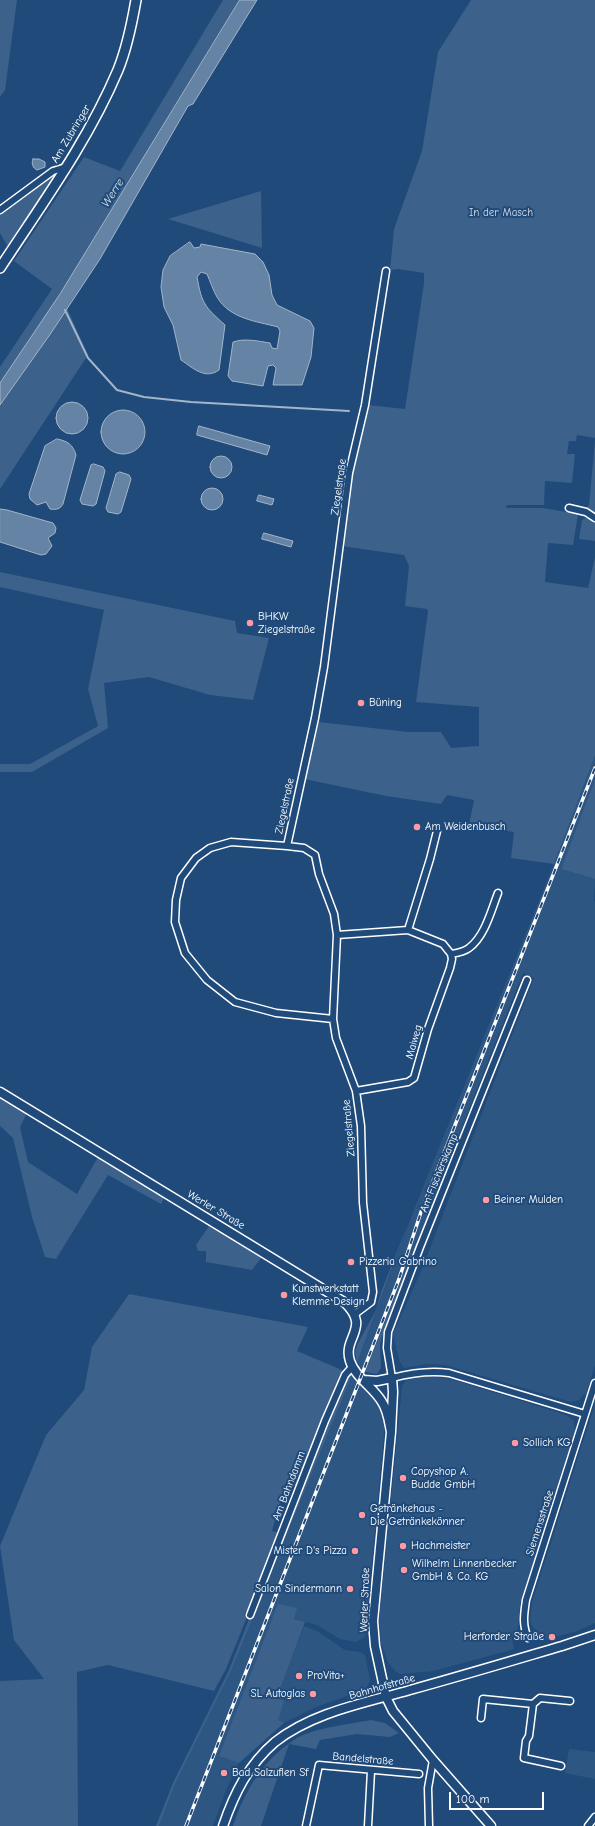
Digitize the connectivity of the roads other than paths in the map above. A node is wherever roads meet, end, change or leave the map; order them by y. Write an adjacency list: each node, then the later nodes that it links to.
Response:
1 (136, 0): 2 (main road, Am Zubringer)
2 (66, 167): 3 (street); 4 (main road, Am Zubringer)
3 (0, 210)
4 (0, 268)
5 (386, 271): 9 (street, Ziegelstraße)
6 (569, 508): 7 (street)
7 (595, 518)
8 (437, 831): 11 (street)
9 (287, 846): 12 (street, Ziegelstraße); 15 (street)
10 (498, 893): 13 (street)
11 (408, 930): 12 (street); 13 (street)
12 (337, 934): 15 (street, Ziegelstraße)
13 (451, 954): 16 (street, Maiweg)
14 (527, 980): 20 (street, Am Fischerskamp)
15 (333, 1019): 16 (street, Ziegelstraße)
16 (356, 1091): 18 (street, Ziegelstraße)
17 (0, 1092): 18 (main road, Werler Straße)
18 (355, 1314): 19 (main road)
19 (352, 1366): 21 (main road, Werler Straße); 25 (street, Am Bahndamm)
20 (392, 1378): 21 (main road); 23 (street); 24 (main road, Werler Straße)
21 (364, 1380): 24 (main road, Werler Straße)
22 (595, 1383): 23 (street, Siemensstraße)
23 (585, 1414): 27 (street, Siemensstraße)
24 (391, 1432): 28 (main road, Werler Straße)
25 (250, 1615)
26 (595, 1634): 28 (main road, Bahnhofstraße)
27 (528, 1638)
28 (386, 1697): 32 (main road, Werler Straße); 37 (main road, Bahnhofstraße)
29 (570, 1701): 30 (street)
30 (532, 1704): 31 (street); 33 (street)
31 (481, 1718)
32 (433, 1760): 40 (street); 41 (main road, Werler Straße)
33 (561, 1766)
34 (371, 1771): 35 (street, Bandelstraße); 38 (street, Bandelstraße); 39 (street)
35 (419, 1774)
36 (595, 1817): 42 (street)
37 (223, 1826)
38 (306, 1826)
39 (368, 1826)
40 (429, 1826)
41 (491, 1826)
42 (588, 1826)

